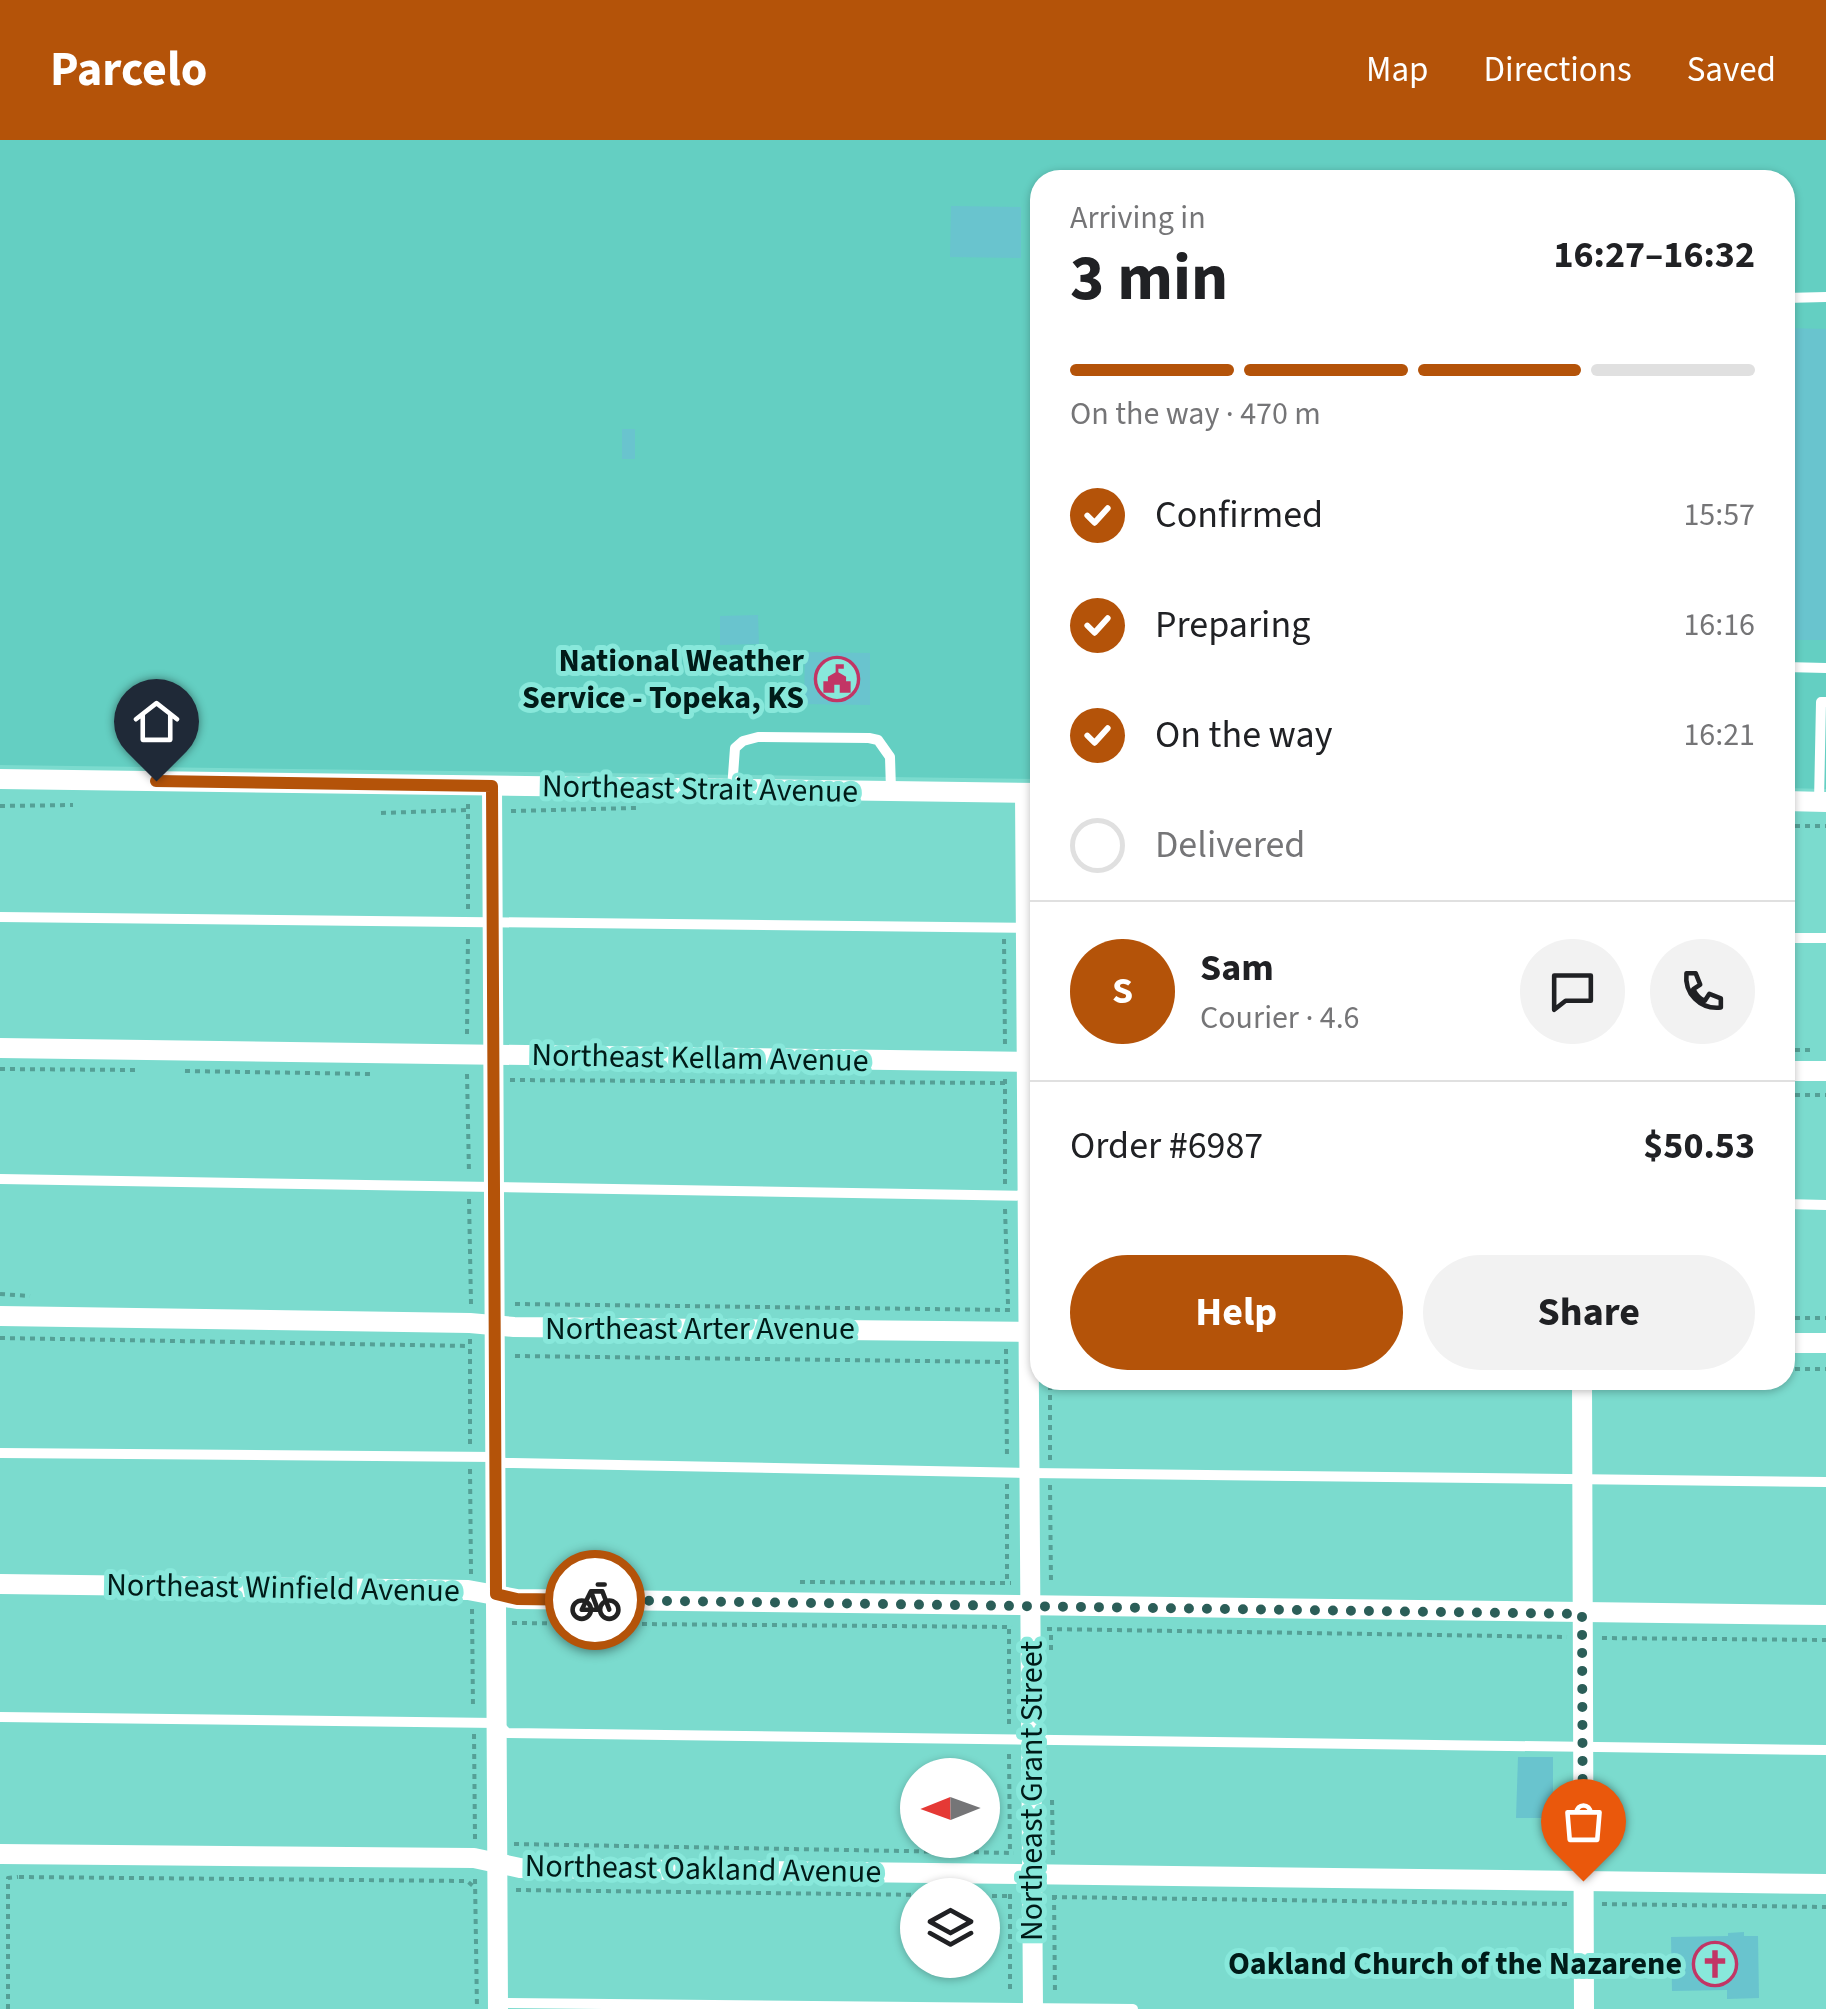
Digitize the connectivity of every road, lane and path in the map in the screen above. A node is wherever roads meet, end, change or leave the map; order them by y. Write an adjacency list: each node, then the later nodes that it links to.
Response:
1 (1826, 297): 2 (lane)
2 (1795, 298)
3 (1795, 667): 4 (lane)
4 (1826, 668)
5 (1826, 702): 13 (lane)
6 (0, 778): 7 (street, Northeast Strait Avenue)
7 (468, 786): 8 (street, Northeast Strait Avenue); 19 (path)
8 (492, 786): 9 (street, Northeast Strait Avenue); 20 (street)
9 (732, 789): 10 (street, Northeast Strait Avenue); 10 (lane)
10 (891, 791): 11 (street, Northeast Strait Avenue)
11 (1030, 793)
12 (1795, 802): 13 (street)
13 (1823, 802)
14 (73, 804): 15 (path)
15 (0, 806)
16 (1795, 826): 17 (path)
17 (1826, 826)
18 (0, 917): 19 (lane)
19 (468, 923): 20 (lane); 27 (path)
20 (493, 924): 21 (lane); 28 (street)
21 (1030, 928)
22 (1795, 938): 23 (lane)
23 (1826, 938)
24 (0, 1048): 27 (street, Northeast Kellam Avenue)
25 (1795, 1050): 26 (path)
26 (1812, 1050)
27 (467, 1054): 28 (street, Northeast Kellam Avenue); 37 (path)
28 (494, 1055): 30 (street, Northeast Kellam Avenue); 38 (street)
29 (0, 1069): 32 (path)
30 (1030, 1069)
31 (1030, 1069): 38 (path)
32 (146, 1070)
33 (183, 1071): 36 (path)
34 (1795, 1071): 35 (street)
35 (1826, 1071)
36 (372, 1074)
37 (467, 1086): 38 (path); 42 (path)
38 (494, 1086): 43 (street)
39 (1795, 1095): 40 (path)
40 (1826, 1095)
41 (0, 1179): 42 (lane)
42 (469, 1187): 43 (lane); 49 (path)
43 (494, 1188): 44 (lane); 49 (street)
44 (1030, 1196)
45 (1795, 1204): 46 (lane)
46 (1826, 1205)
47 (0, 1294): 48 (path)
48 (34, 1296)
49 (495, 1314): 53 (street, Northeast Arter Avenue); 54 (street, Northeast Arter Avenue); 55 (path); 61 (street)
50 (0, 1316): 53 (street, Northeast Arter Avenue)
51 (1795, 1318): 52 (path)
52 (1826, 1318)
53 (470, 1323): 59 (path)
54 (1030, 1324)
55 (1030, 1324)
56 (0, 1338): 59 (path)
57 (1795, 1342): 58 (street)
58 (1826, 1343)
59 (470, 1346): 62 (path)
60 (1030, 1349): 63 (street, Northeast Grant Street)
61 (495, 1354): 62 (path); 63 (path); 72 (street)
62 (470, 1355): 71 (path)
63 (1029, 1362): 66 (street, Northeast Grant Street)
64 (1795, 1369): 65 (path)
65 (1826, 1369)
66 (1030, 1372)
67 (1032, 1390): 73 (street, Northeast Grant Street)
68 (1049, 1390): 73 (path)
69 (1582, 1390): 74 (street)
70 (0, 1453): 71 (lane)
71 (470, 1456): 72 (lane); 76 (path)
72 (496, 1456): 73 (lane); 80 (street)
73 (1040, 1473): 74 (lane); 81 (street, Northeast Grant Street); 81 (path)
74 (1582, 1478): 75 (lane); 83 (street)
75 (1826, 1482)
76 (471, 1569): 78 (path); 78 (path); 80 (path)
77 (790, 1582): 81 (path)
78 (467, 1583): 79 (street, Northeast Winfield Avenue); 80 (street, Northeast Winfield Avenue); 85 (path)
79 (0, 1584)
80 (496, 1584): 81 (street, Northeast Winfield Avenue); 86 (street)
81 (1030, 1595): 82 (street, Northeast Winfield Avenue); 87 (street, Northeast Grant Street)
82 (1053, 1605): 83 (street, Northeast Winfield Avenue); 87 (path)
83 (1582, 1614): 84 (street, Northeast Winfield Avenue); 88 (street)
84 (1826, 1615)
85 (472, 1623): 86 (path); 92 (path)
86 (496, 1623): 87 (path); 93 (street)
87 (1041, 1629): 88 (path); 90 (path); 94 (street, Northeast Grant Street)
88 (1582, 1637): 89 (path); 95 (street)
89 (1826, 1640)
90 (1051, 1666)
91 (0, 1717): 92 (lane)
92 (474, 1722): 93 (lane); 98 (path)
93 (497, 1723): 94 (lane); 98 (street)
94 (1031, 1740): 95 (lane); 102 (street, Northeast Grant Street)
95 (1583, 1748): 96 (lane); 107 (street)
96 (1826, 1750)
97 (1052, 1798): 102 (path)
98 (498, 1838): 101 (street); 102 (path)
99 (9, 1854): 100 (street, Northeast Oakland Avenue); 104 (path)
100 (474, 1858): 101 (street, Northeast Oakland Avenue); 109 (path)
101 (498, 1863): 102 (street, Northeast Oakland Avenue); 110 (street)
102 (1032, 1864): 103 (street, Northeast Oakland Avenue); 113 (street, Northeast Grant Street)
103 (1054, 1874): 107 (street, Northeast Oakland Avenue); 114 (path)
104 (20, 1877): 106 (path); 109 (path)
105 (0, 1878): 106 (path)
106 (8, 1878): 120 (path)
107 (1583, 1881): 108 (street, Northeast Oakland Avenue); 115 (street)
108 (1826, 1884)
109 (475, 1888): 110 (path); 121 (path)
110 (498, 1890): 111 (path); 117 (street)
111 (900, 1895)
112 (1000, 1896): 113 (path)
113 (1032, 1896): 114 (path); 118 (street, Northeast Grant Street)
114 (1054, 1896): 115 (path); 119 (path)
115 (1583, 1904): 116 (path); 123 (street)
116 (1826, 1906)
117 (498, 2006): 118 (lane)
118 (1033, 2008): 119 (lane)
119 (1055, 2008): 122 (lane)
120 (8, 2009)
121 (476, 2009)
122 (1134, 2009)
123 (1584, 2009)

